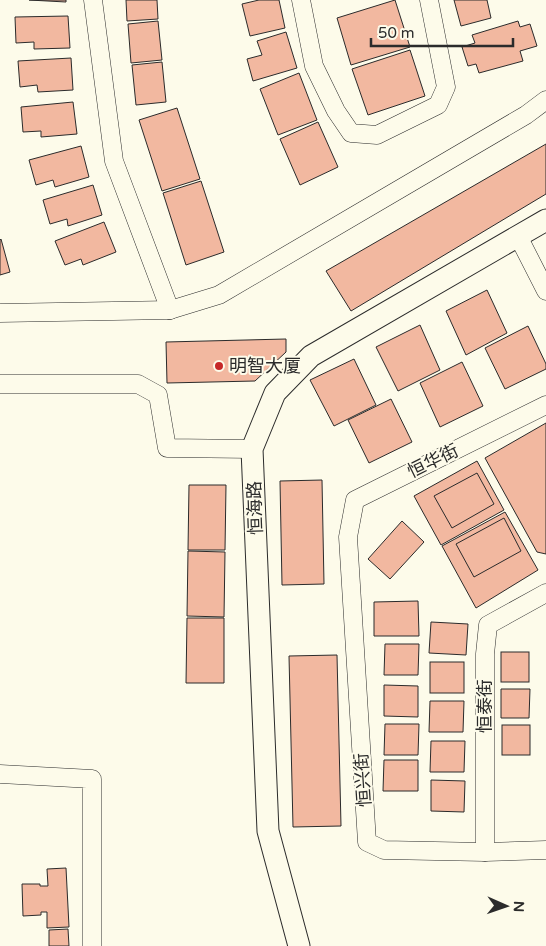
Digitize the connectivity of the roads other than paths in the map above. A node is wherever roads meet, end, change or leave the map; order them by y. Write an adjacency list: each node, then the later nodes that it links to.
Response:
1 (93, 0): 8 (street)
2 (300, 0): 3 (street)
3 (429, 0)
4 (546, 100): 8 (street)
5 (546, 220): 6 (street, 恒海路)
6 (518, 236): 7 (street); 12 (street, 恒海路)
7 (546, 291)
8 (170, 310): 9 (street)
9 (0, 313)
10 (0, 384): 12 (street)
11 (546, 405): 13 (street, 恒华街)
12 (252, 449): 19 (street, 恒海路)
13 (348, 537): 17 (street, 恒兴街)
14 (546, 593): 17 (street, 恒泰街)
15 (0, 774): 18 (street)
16 (546, 850): 17 (street, 恒兴街)
17 (485, 852)
18 (92, 946)
19 (299, 946)

